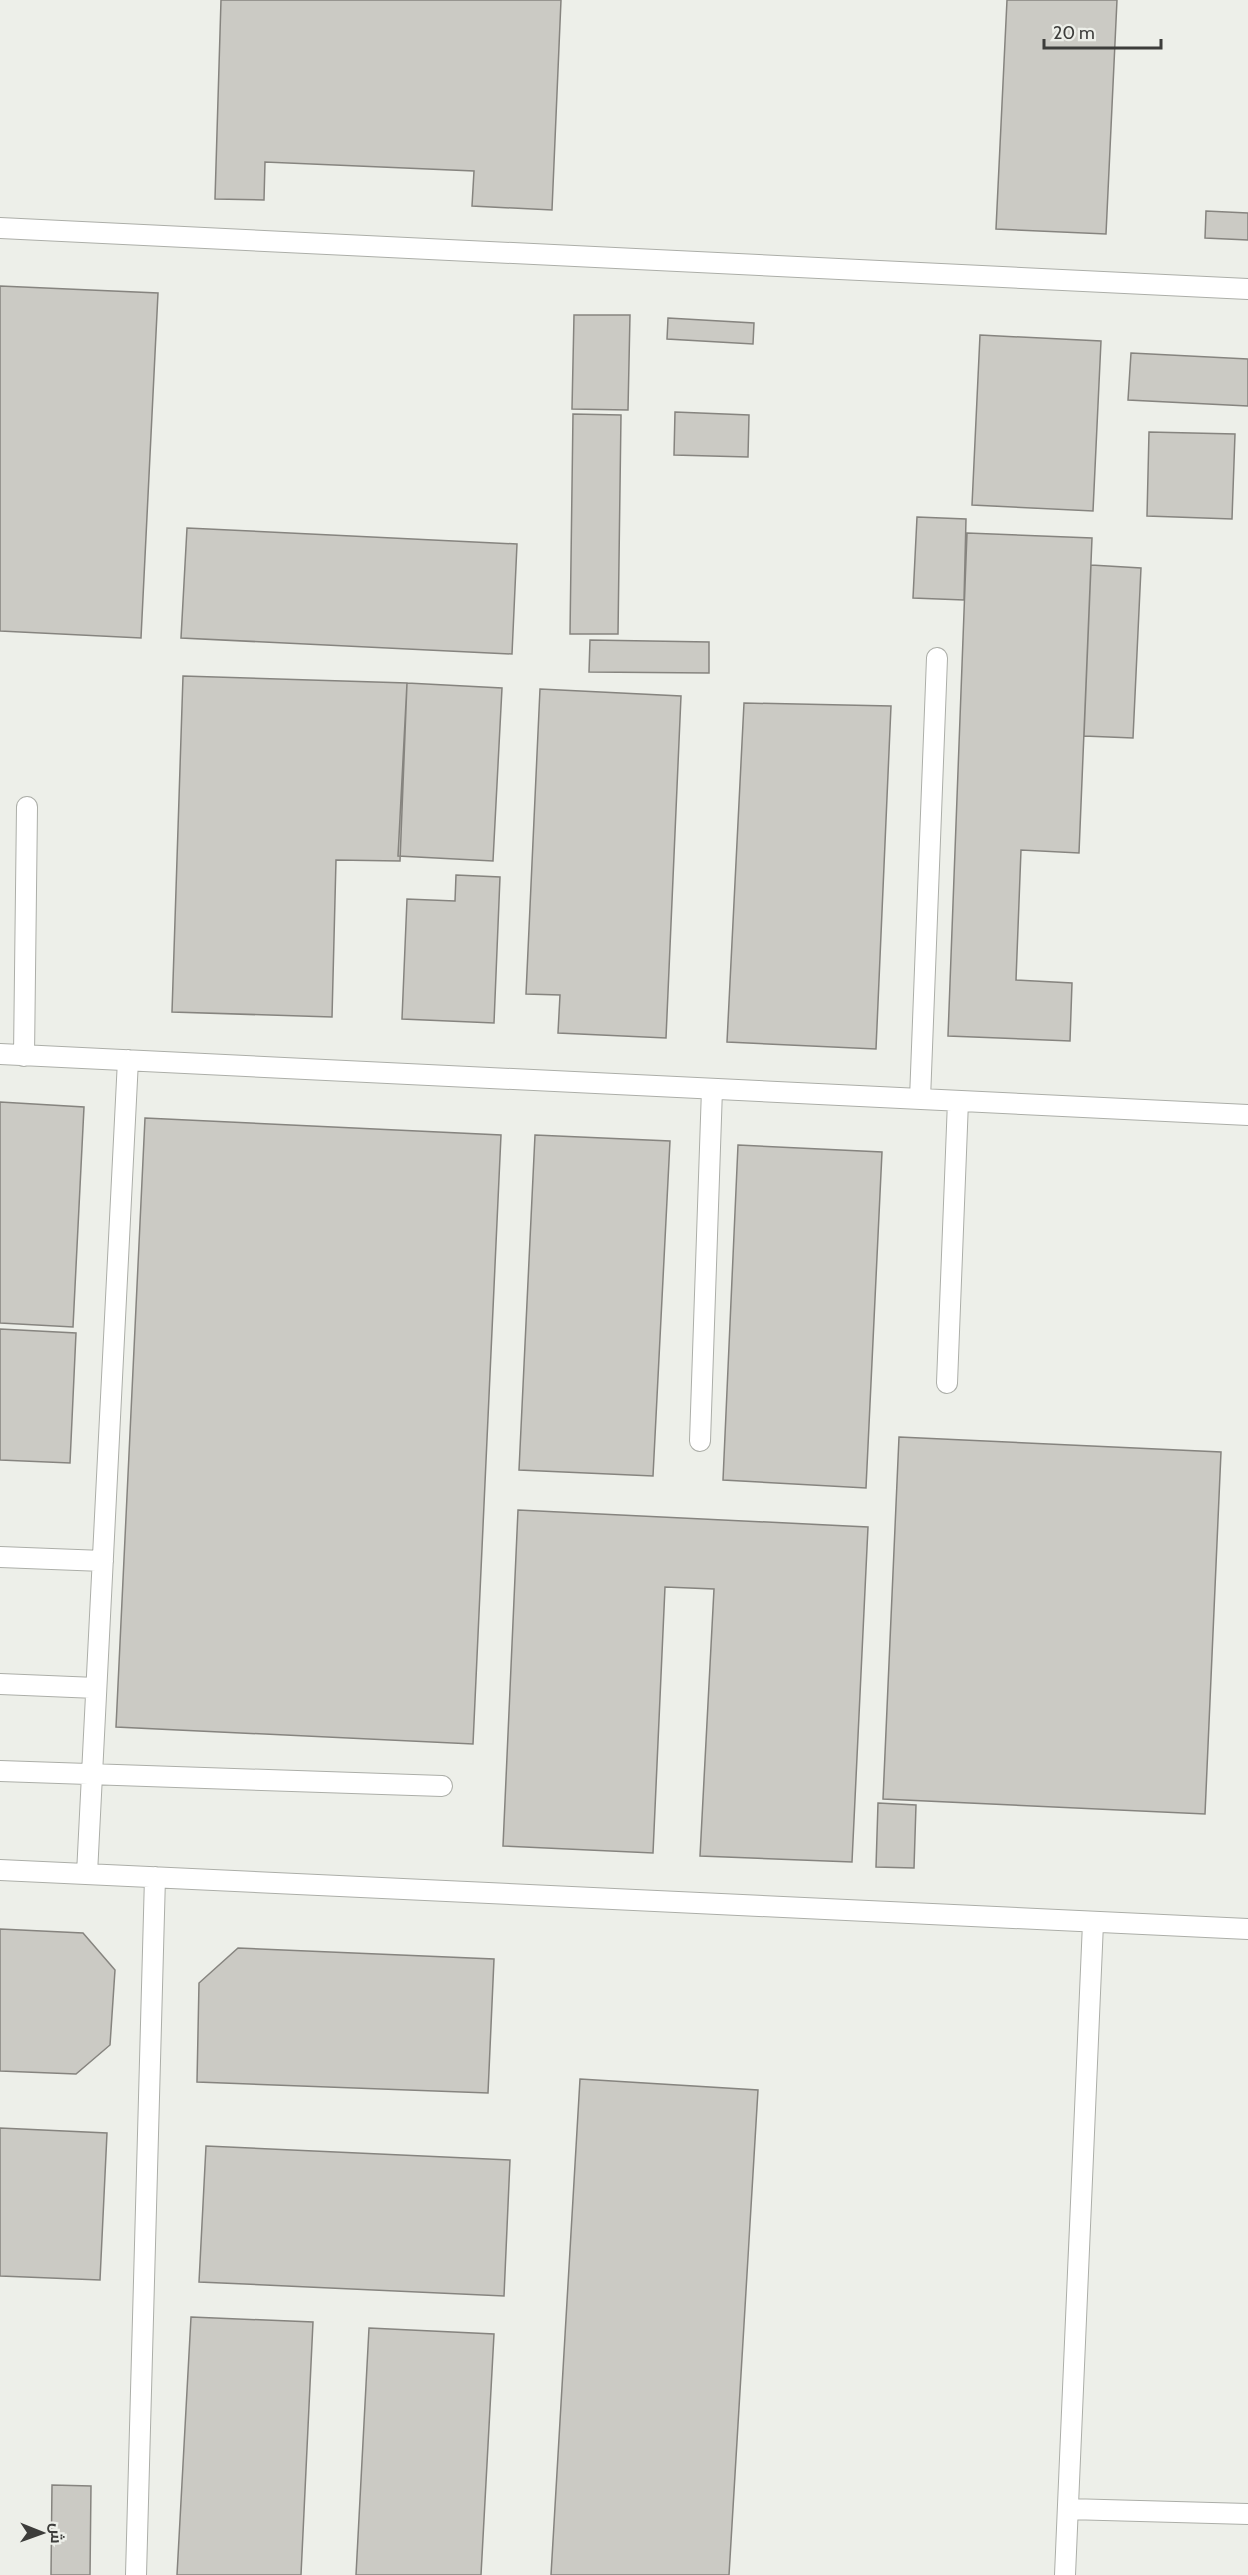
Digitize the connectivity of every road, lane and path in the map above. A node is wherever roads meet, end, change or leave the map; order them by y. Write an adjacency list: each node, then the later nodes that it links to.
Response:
1 (0, 228): 2 (lane)
2 (1248, 289)
3 (938, 658): 9 (lane)
4 (27, 807): 6 (lane)
5 (0, 1054): 6 (lane)
6 (24, 1056): 7 (lane)
7 (128, 1060): 8 (lane); 15 (lane)
8 (712, 1089): 9 (lane); 13 (lane)
9 (920, 1100): 10 (lane)
10 (958, 1101): 11 (lane); 12 (lane)
11 (1248, 1116)
12 (947, 1383)
13 (700, 1441)
14 (0, 1557): 15 (lane)
15 (103, 1562): 17 (lane)
16 (0, 1684): 17 (lane)
17 (96, 1688): 19 (lane)
18 (0, 1770): 19 (lane)
19 (92, 1774): 20 (lane); 22 (lane)
20 (442, 1786)
21 (0, 1870): 22 (lane)
22 (87, 1874): 23 (lane)
23 (155, 1877): 24 (lane); 28 (lane)
24 (1093, 1923): 25 (lane); 26 (lane)
25 (1248, 1929)
26 (1068, 2509): 27 (lane); 29 (lane)
27 (1248, 2514)
28 (136, 2575)
29 (1065, 2575)

